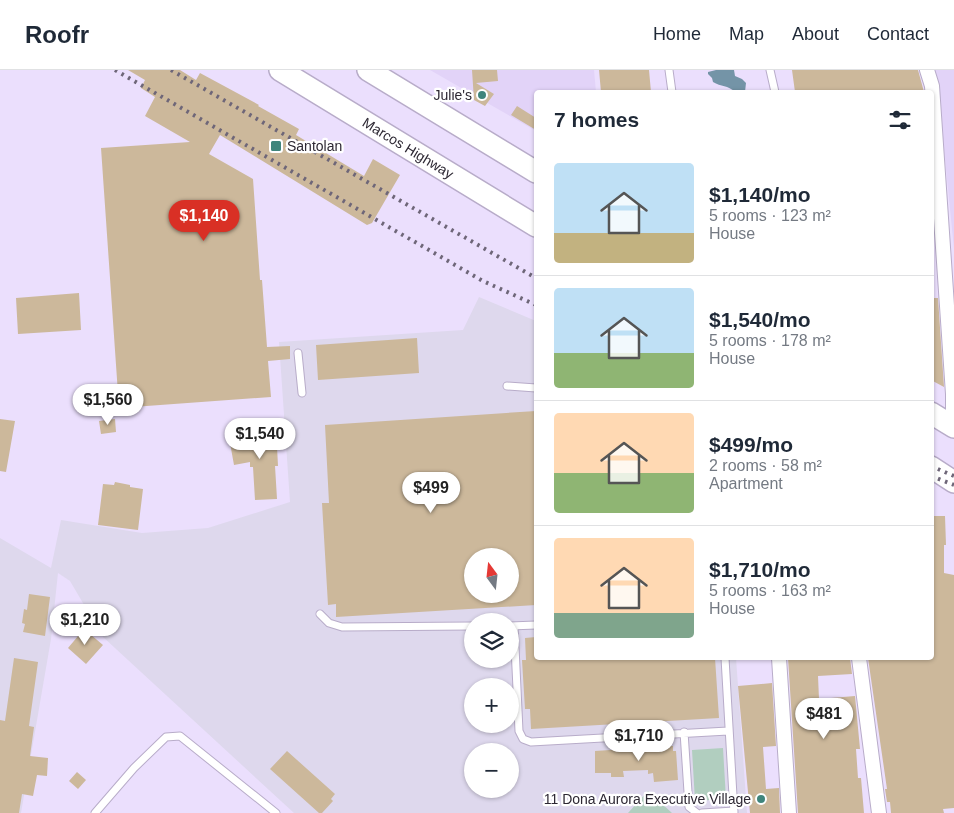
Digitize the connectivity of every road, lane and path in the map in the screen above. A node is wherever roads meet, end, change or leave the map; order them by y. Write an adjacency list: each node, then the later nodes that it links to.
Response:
1 (280, 70): 11 (main road, Marcos Highway)
2 (368, 70): 10 (main road)
3 (669, 70): 6 (lane)
4 (770, 70): 7 (lane)
5 (927, 70): 8 (street)
6 (672, 90)
7 (775, 90)
8 (932, 90)
9 (934, 115): 17 (street)
10 (534, 171)
11 (534, 225)
12 (298, 353): 15 (lane)
13 (507, 386): 14 (lane)
14 (534, 388)
15 (302, 393)
16 (934, 415): 17 (main road)
17 (953, 426)
18 (934, 469): 19 (main road)
19 (954, 482)
20 (320, 614): 22 (lane)
21 (534, 625): 23 (lane)
22 (464, 626)
23 (519, 626)
24 (725, 660): 28 (lane)
25 (779, 660): 35 (street)
26 (859, 660): 36 (street)
27 (515, 668): 29 (lane)
28 (728, 730): 29 (lane); 30 (lane)
29 (684, 732): 33 (lane)
30 (734, 812): 34 (lane)
31 (95, 813): 32 (lane)
32 (276, 813)
33 (697, 813)
34 (702, 813)
35 (788, 813)
36 (879, 813)

